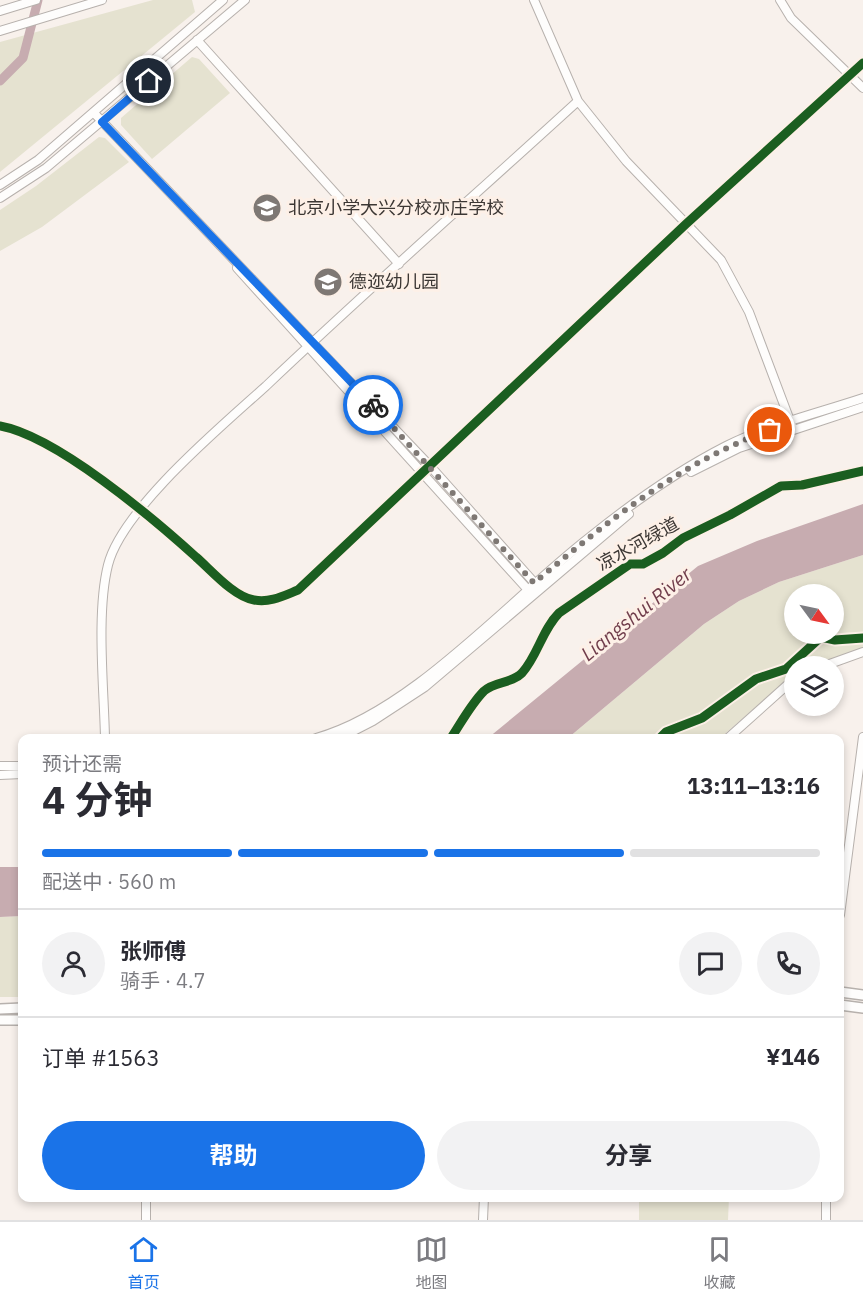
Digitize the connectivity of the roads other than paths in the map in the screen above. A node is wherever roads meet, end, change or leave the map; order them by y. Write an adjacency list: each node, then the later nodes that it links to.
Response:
1 (36, 0): 8 (street)
2 (102, 0): 10 (street)
3 (209, 0): 9 (street)
4 (223, 0): 9 (street)
5 (245, 0): 11 (street)
6 (534, 0): 15 (street)
7 (780, 0): 13 (street)
8 (0, 11)
9 (209, 12): 16 (street)
10 (0, 31)
11 (197, 40): 17 (street); 21 (street)
12 (863, 63): 13 (street)
13 (849, 77): 14 (street); 20 (street)
14 (863, 88)
15 (578, 101): 20 (street); 21 (street)
16 (94, 113): 17 (street); 18 (street)
17 (102, 122): 19 (street); 22 (street)
18 (0, 185)
19 (0, 198)
20 (686, 224): 26 (street); 27 (street)
21 (399, 264): 22 (street)
22 (310, 344): 27 (street); 28 (street); 29 (street)
23 (863, 398): 26 (street)
24 (863, 407): 26 (street)
25 (0, 426): 29 (street)
26 (792, 426): 30 (street)
27 (431, 467): 28 (street); 30 (street)
28 (423, 473): 29 (street); 31 (street)
29 (141, 510): 35 (street)
30 (537, 586): 31 (street)
31 (530, 592): 36 (street); 37 (street)
32 (863, 652): 33 (street)
33 (844, 659)
34 (784, 688): 38 (street)
35 (105, 734)
36 (325, 734)
37 (348, 734)
38 (732, 734)
39 (863, 738): 44 (street)
40 (0, 766): 41 (street)
41 (18, 766)
42 (18, 774): 43 (street)
43 (0, 775)
44 (861, 776): 45 (street)
45 (844, 889)
46 (844, 993): 47 (main road)
47 (863, 995)
48 (844, 1006): 50 (main road)
49 (18, 1008): 51 (main road)
50 (863, 1008)
51 (0, 1009)
52 (0, 1020): 53 (main road)
53 (18, 1020)
54 (146, 1202): 57 (street)
55 (484, 1202): 58 (street)
56 (826, 1202): 59 (street)
57 (146, 1220)
58 (483, 1220)
59 (826, 1220)

